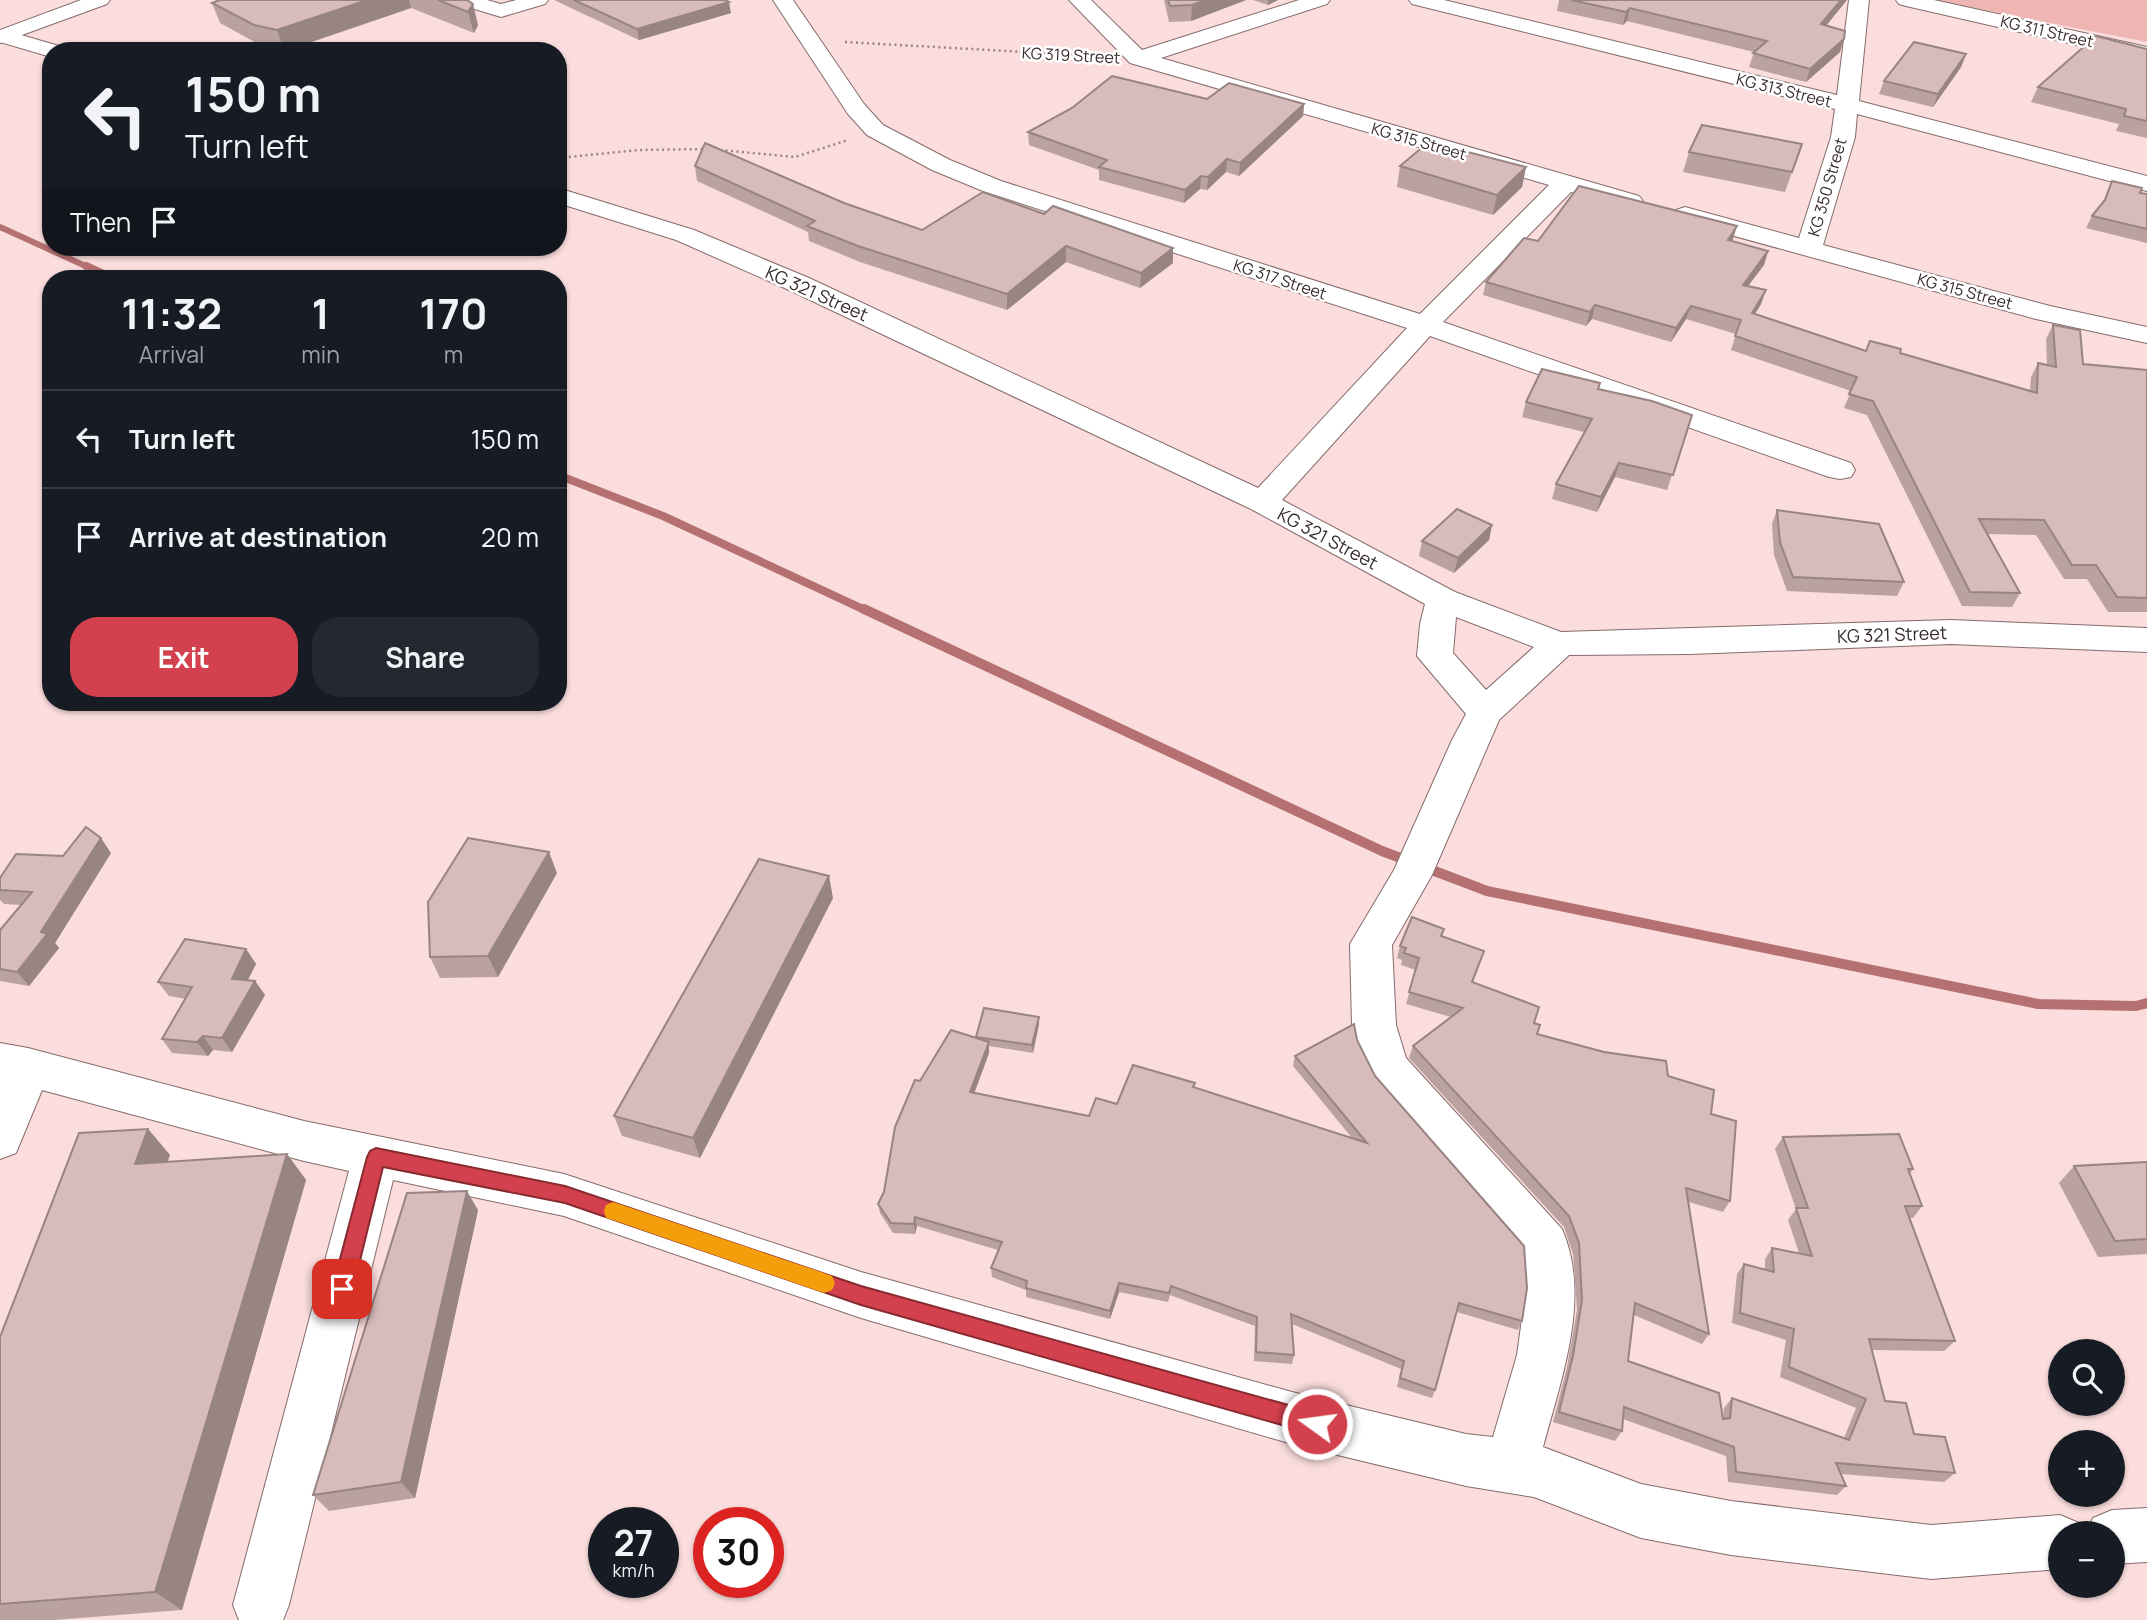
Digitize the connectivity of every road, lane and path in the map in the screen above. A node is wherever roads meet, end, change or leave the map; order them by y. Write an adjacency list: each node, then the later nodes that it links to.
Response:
1 (100, 0): 10 (street)
2 (538, 0): 9 (street)
3 (783, 0): 11 (street, KG 317 Street)
4 (1079, 0): 14 (street, KG 315 Street)
5 (1320, 0): 14 (street, KG 319 Street)
6 (1419, 0): 15 (street, KG 313 Street)
7 (1859, 0): 15 (street, KG 350 Street)
8 (1906, 0): 13 (street, KG 311 Street)
9 (475, 4)
10 (2, 36): 12 (street)
11 (812, 40): 14 (path, KG 319 Street); 16 (street, KG 317 Street)
12 (42, 48)
13 (2147, 54)
14 (1138, 58): 18 (street, KG 315 Street)
15 (1848, 105): 19 (street, KG 313 Street); 21 (street, KG 350 Street)
16 (875, 130): 17 (path); 22 (street, KG 317 Street)
17 (567, 157)
18 (1565, 183): 21 (street, KG 315 Street); 22 (street)
19 (2147, 184)
20 (567, 198): 25 (street, KG 321 Street)
21 (1809, 249): 23 (street, KG 315 Street)
22 (1424, 325): 24 (street, KG 317 Street); 25 (street)
23 (2147, 335)
24 (1840, 470)
25 (1262, 502): 26 (street, KG 321 Street)
26 (1443, 600): 28 (street, KG 321 Street); 29 (street)
27 (2147, 640): 28 (street, KG 321 Street)
28 (1559, 644): 29 (street)
29 (1485, 712): 33 (street)
30 (14, 1064): 31 (street); 32 (street)
31 (0, 1139)
32 (376, 1157): 33 (street); 37 (street)
33 (1511, 1466): 36 (street)
34 (2147, 1535): 35 (street)
35 (2125, 1537)
36 (2048, 1543)
37 (261, 1605)

